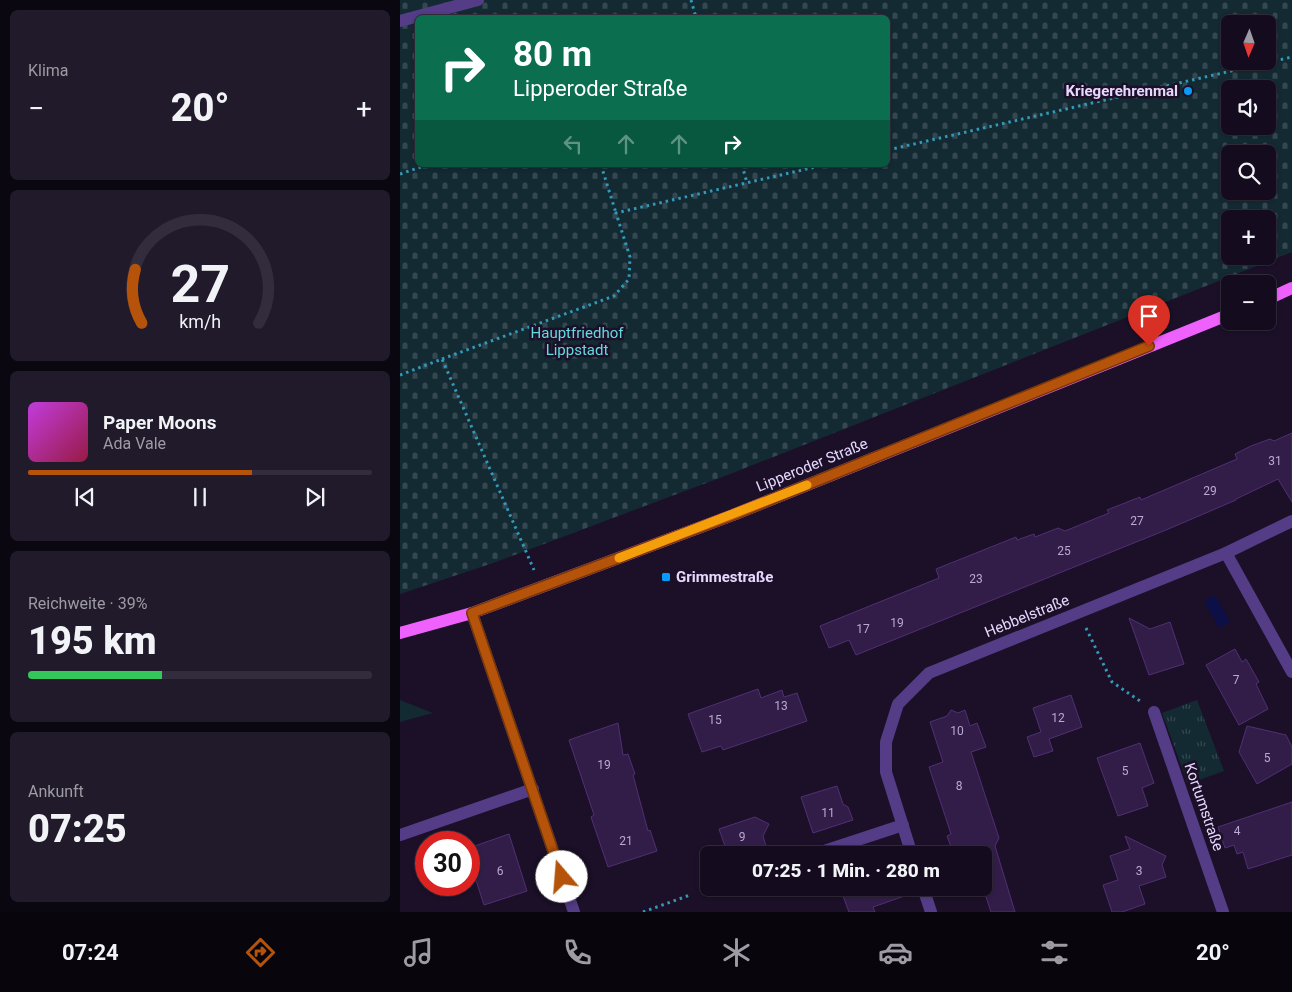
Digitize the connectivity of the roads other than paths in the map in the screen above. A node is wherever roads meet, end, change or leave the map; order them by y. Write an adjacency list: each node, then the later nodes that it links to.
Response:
1 (478, 0): 2 (street)
2 (422, 15)
3 (415, 17): 4 (street)
4 (400, 21)
5 (1292, 288): 6 (main road)
6 (1276, 295)
7 (1221, 318): 10 (main road, Lipperoder Straße)
8 (1292, 521): 9 (street, Hebbelstraße)
9 (1226, 553): 12 (street); 15 (street, Hebbelstraße)
10 (472, 613): 11 (main road, Lipperoder Straße); 14 (street)
11 (400, 633)
12 (1292, 672)
13 (1154, 712): 22 (street, Kortumstraße)
14 (534, 790): 16 (street); 20 (street)
15 (903, 825): 17 (street); 18 (street, Hebbelstraße)
16 (400, 835)
17 (839, 846)
18 (909, 846)
19 (926, 896): 21 (street)
20 (574, 912)
21 (932, 912)
22 (1222, 912)

